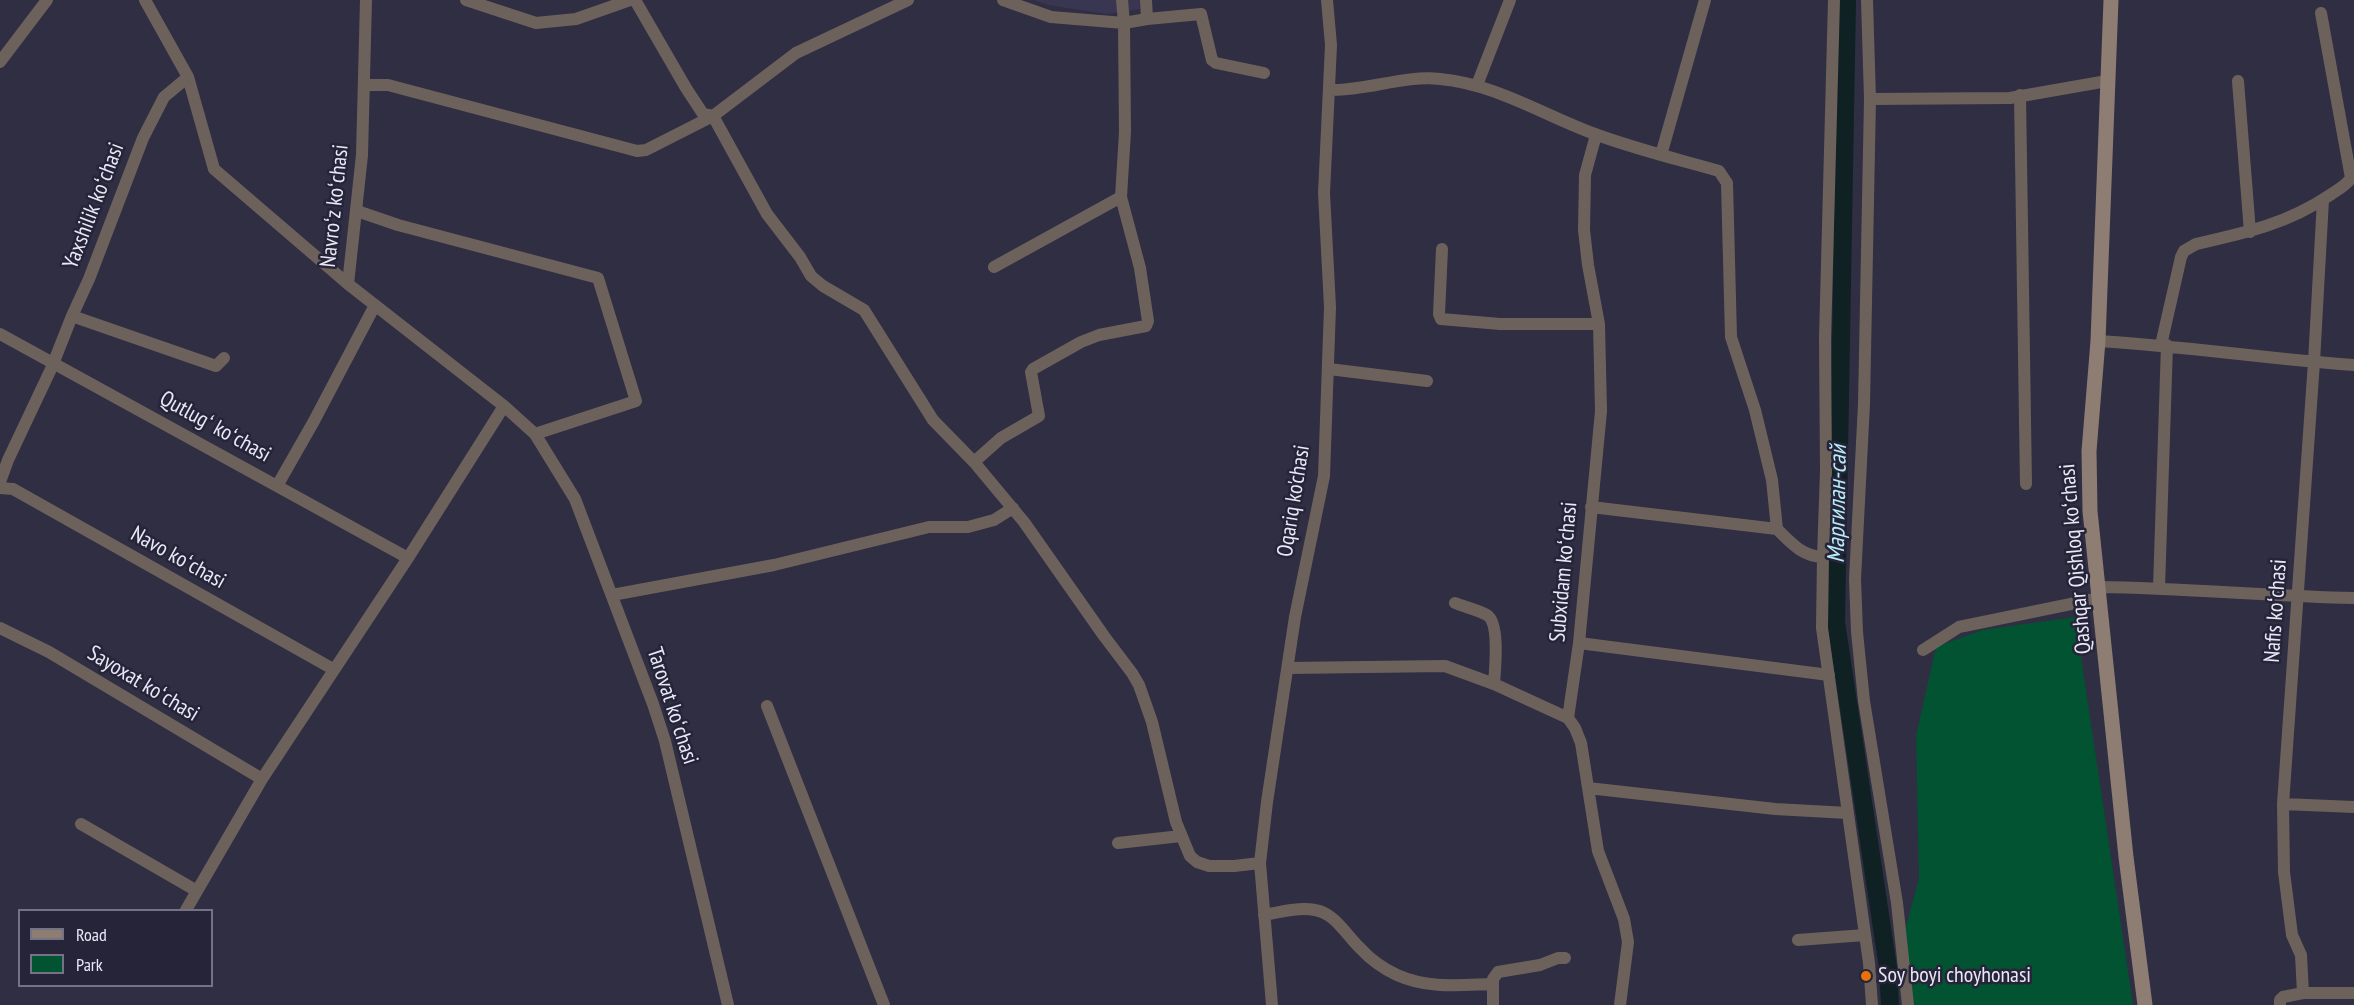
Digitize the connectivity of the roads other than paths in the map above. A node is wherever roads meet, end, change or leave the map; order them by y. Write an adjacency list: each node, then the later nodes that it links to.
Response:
1 (47, 0): 19 (street)
2 (145, 0): 21 (street)
3 (366, 0): 24 (street, Navroʻz koʻchasi)
4 (466, 0): 5 (street)
5 (632, 0): 29 (street)
6 (908, 0): 29 (street)
7 (1003, 0): 18 (street)
8 (1122, 0): 18 (street)
9 (1146, 0): 17 (street)
10 (1327, 0): 26 (street, Oqariq ko'chasi)
11 (1510, 0): 25 (street)
12 (1705, 0): 31 (street)
13 (1834, 0): 61 (street)
14 (1866, 0): 28 (street)
15 (2111, 0): 22 (main road, Qashqar Qishloq koʻchasi)
16 (2321, 13): 33 (street)
17 (1147, 18): 18 (street); 20 (street)
18 (1124, 23): 32 (street)
19 (0, 62)
20 (1264, 73)
21 (188, 76): 38 (street); 40 (street, Yaxshilik koʻchasi)
22 (2107, 81): 27 (street); 43 (main road, Qashqar Qishloq koʻchasi)
23 (2238, 81): 35 (street)
24 (364, 85): 29 (street); 34 (street, Navroʻz koʻchasi)
25 (1477, 85): 26 (street); 30 (street)
26 (1330, 90): 49 (street, Oqariq ko'chasi)
27 (2020, 95): 28 (street); 55 (street)
28 (1870, 99): 102 (street)
29 (713, 116): 53 (street)
30 (1596, 135): 31 (street); 41 (street, Subxidam koʻchasi)
31 (1661, 155): 60 (street)
32 (1121, 196): 37 (street); 53 (street)
33 (2323, 200): 35 (street); 47 (street, Nafis koʻchasi)
34 (357, 211): 38 (street, Navroʻz koʻchasi); 52 (street)
35 (2250, 231): 44 (street)
36 (1443, 249): 41 (street)
37 (994, 267)
38 (348, 284): 39 (street, Navroʻz koʻchasi)
39 (374, 307): 51 (street, Navroʻz koʻchasi); 56 (street)
40 (72, 316): 45 (street); 46 (street, Yaxshilik koʻchasi)
41 (1599, 324): 58 (street, Subxidam koʻchasi)
42 (0, 334): 46 (street, Qutlugʻ koʻchasi)
43 (2098, 341): 44 (street); 64 (main road, Qashqar Qishloq koʻchasi)
44 (2164, 345): 47 (street); 63 (street)
45 (224, 358)
46 (53, 362): 54 (street, Yaxshilik koʻchasi); 56 (street, Qutlugʻ koʻchasi)
47 (2314, 362): 48 (street); 66 (street, Nafis koʻchasi)
48 (2354, 365)
49 (1329, 369): 50 (street); 72 (street, Oqariq ko'chasi)
50 (1427, 381)
51 (504, 406): 52 (street, Navroʻz koʻchasi); 62 (street)
52 (535, 434): 65 (street, Tarovat koʻchasi)
53 (974, 462): 59 (street)
54 (0, 482)
55 (2026, 484)
56 (277, 486): 62 (street, Qutlugʻ koʻchasi)
57 (0, 488): 73 (street, Navo koʻchasi)
58 (1591, 507): 60 (street); 70 (street, Subxidam koʻchasi)
59 (1013, 508): 65 (street); 84 (street)
60 (1777, 529): 61 (street)
61 (1823, 557): 74 (street)
62 (408, 558): 73 (street)
63 (2159, 588): 64 (street); 66 (street)
64 (2100, 592): 71 (street); 103 (main road, Qashqar Qishloq koʻchasi)
65 (612, 595): 96 (street, Tarovat koʻchasi)
66 (2298, 597): 67 (street); 80 (street, Nafis koʻchasi)
67 (2354, 598)
68 (1455, 603): 75 (street)
69 (0, 628): 78 (street, Sayoxat koʻchasi)
70 (1579, 643): 74 (street); 77 (street, Subxidam koʻchasi)
71 (1923, 650)
72 (1288, 668): 75 (street); 86 (street, Oqariq ko'chasi)
73 (333, 669): 78 (street)
74 (1828, 675): 82 (street)
75 (1494, 684): 77 (street)
76 (767, 706): 97 (street)
77 (1568, 718): 79 (street)
78 (262, 779): 87 (street)
79 (1588, 788): 82 (street); 100 (street)
80 (2283, 804): 81 (street); 94 (street, Nafis koʻchasi)
81 (2354, 807)
82 (1848, 813): 90 (street)
83 (81, 824): 87 (street)
84 (1181, 836): 85 (street); 86 (street)
85 (1118, 843)
86 (1260, 863): 89 (street, Oqariq ko'chasi)
87 (197, 891): 88 (street)
88 (187, 909)
89 (1264, 915): 93 (street); 98 (street, Oqariq ko'chasi)
90 (1866, 935): 91 (street); 101 (street)
91 (1798, 940)
92 (1565, 958): 93 (street)
93 (1493, 984): 99 (street)
94 (2303, 993): 95 (street); 104 (street)
95 (2354, 993)
96 (728, 1005)
97 (884, 1005)
98 (1272, 1005)
99 (1493, 1005)
100 (1620, 1005)
101 (1872, 1005)
102 (1908, 1005)
103 (2145, 1005)
104 (2280, 1005)

